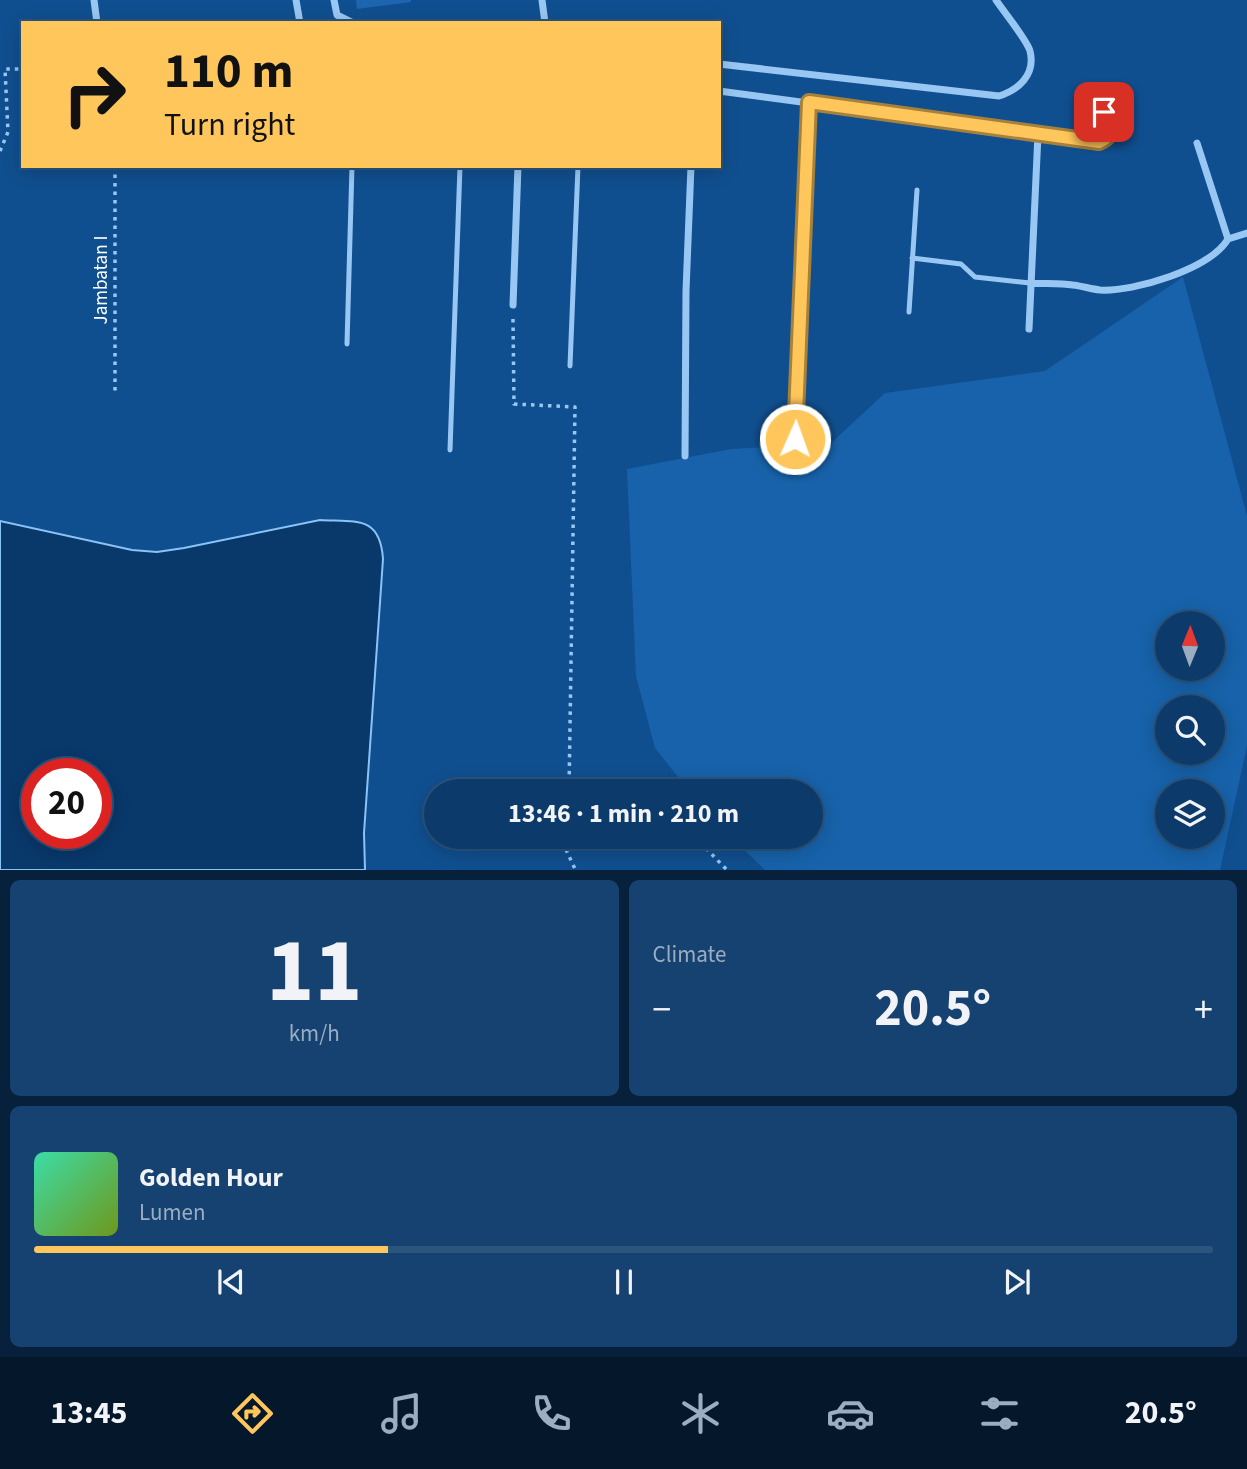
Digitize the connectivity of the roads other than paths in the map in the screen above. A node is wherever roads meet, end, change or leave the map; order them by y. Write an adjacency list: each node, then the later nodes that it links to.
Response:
1 (94, 0): 6 (street)
2 (296, 0): 7 (street)
3 (334, 0): 8 (street)
4 (542, 0): 9 (street)
5 (996, 0): 10 (street)
6 (97, 21)
7 (300, 21)
8 (348, 21)
9 (545, 21)
10 (721, 64)
11 (721, 91): 12 (street)
12 (809, 102): 14 (street); 31 (lane)
13 (1104, 112): 14 (street)
14 (1038, 134): 25 (street)
15 (1197, 143): 23 (street)
16 (352, 168): 29 (lane)
17 (460, 168): 32 (lane)
18 (518, 168): 26 (street)
19 (578, 168): 30 (lane)
20 (691, 168): 33 (street)
21 (917, 190): 24 (lane)
22 (1247, 233): 23 (street)
23 (1228, 240): 25 (street)
24 (912, 258): 25 (lane); 27 (lane)
25 (1030, 283): 28 (street)
26 (513, 305)
27 (909, 312)
28 (1029, 329)
29 (347, 344)
30 (570, 366)
31 (795, 439)
32 (450, 450)
33 (685, 456)

